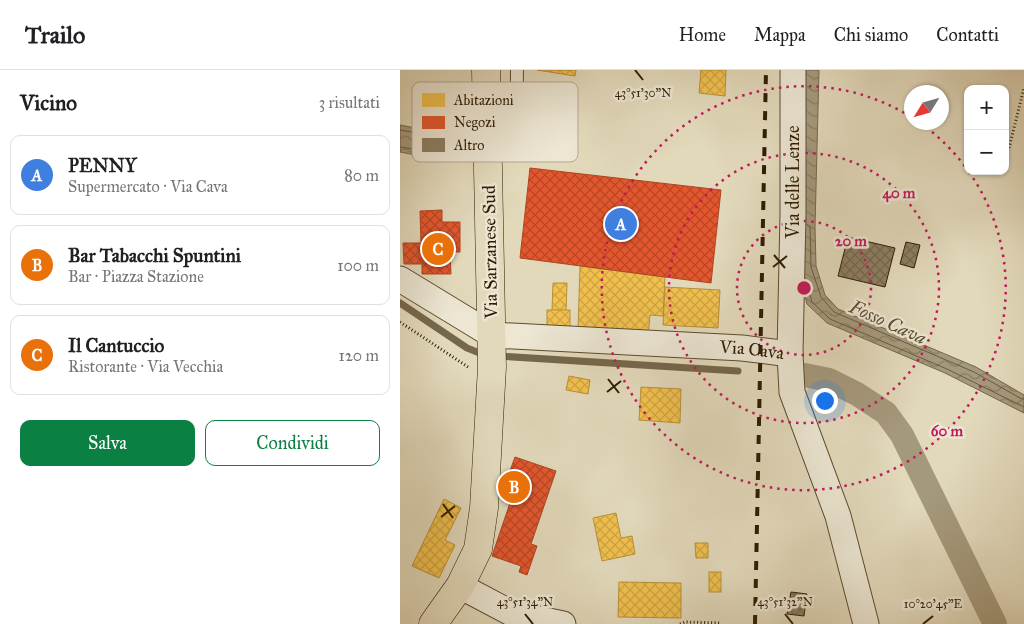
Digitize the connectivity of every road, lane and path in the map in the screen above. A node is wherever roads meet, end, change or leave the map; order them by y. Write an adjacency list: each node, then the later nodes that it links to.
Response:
1 (793, 70): 7 (street, Via delle Lenze)
2 (1024, 88): 3 (path)
3 (1009, 148)
4 (487, 162): 8 (main road, Via Sarzanese Sud)
5 (400, 279): 8 (street)
6 (400, 322): 8 (path)
7 (790, 354): 8 (street, Via Cava); 14 (street, Via Cava)
8 (491, 355): 9 (main road, Via Sarzanese Sud)
9 (460, 586): 11 (main road, Via Sarzanese Sud); 12 (street)
10 (720, 623): 13 (path)
11 (433, 624)
12 (563, 624)
13 (680, 624)
14 (866, 624)

